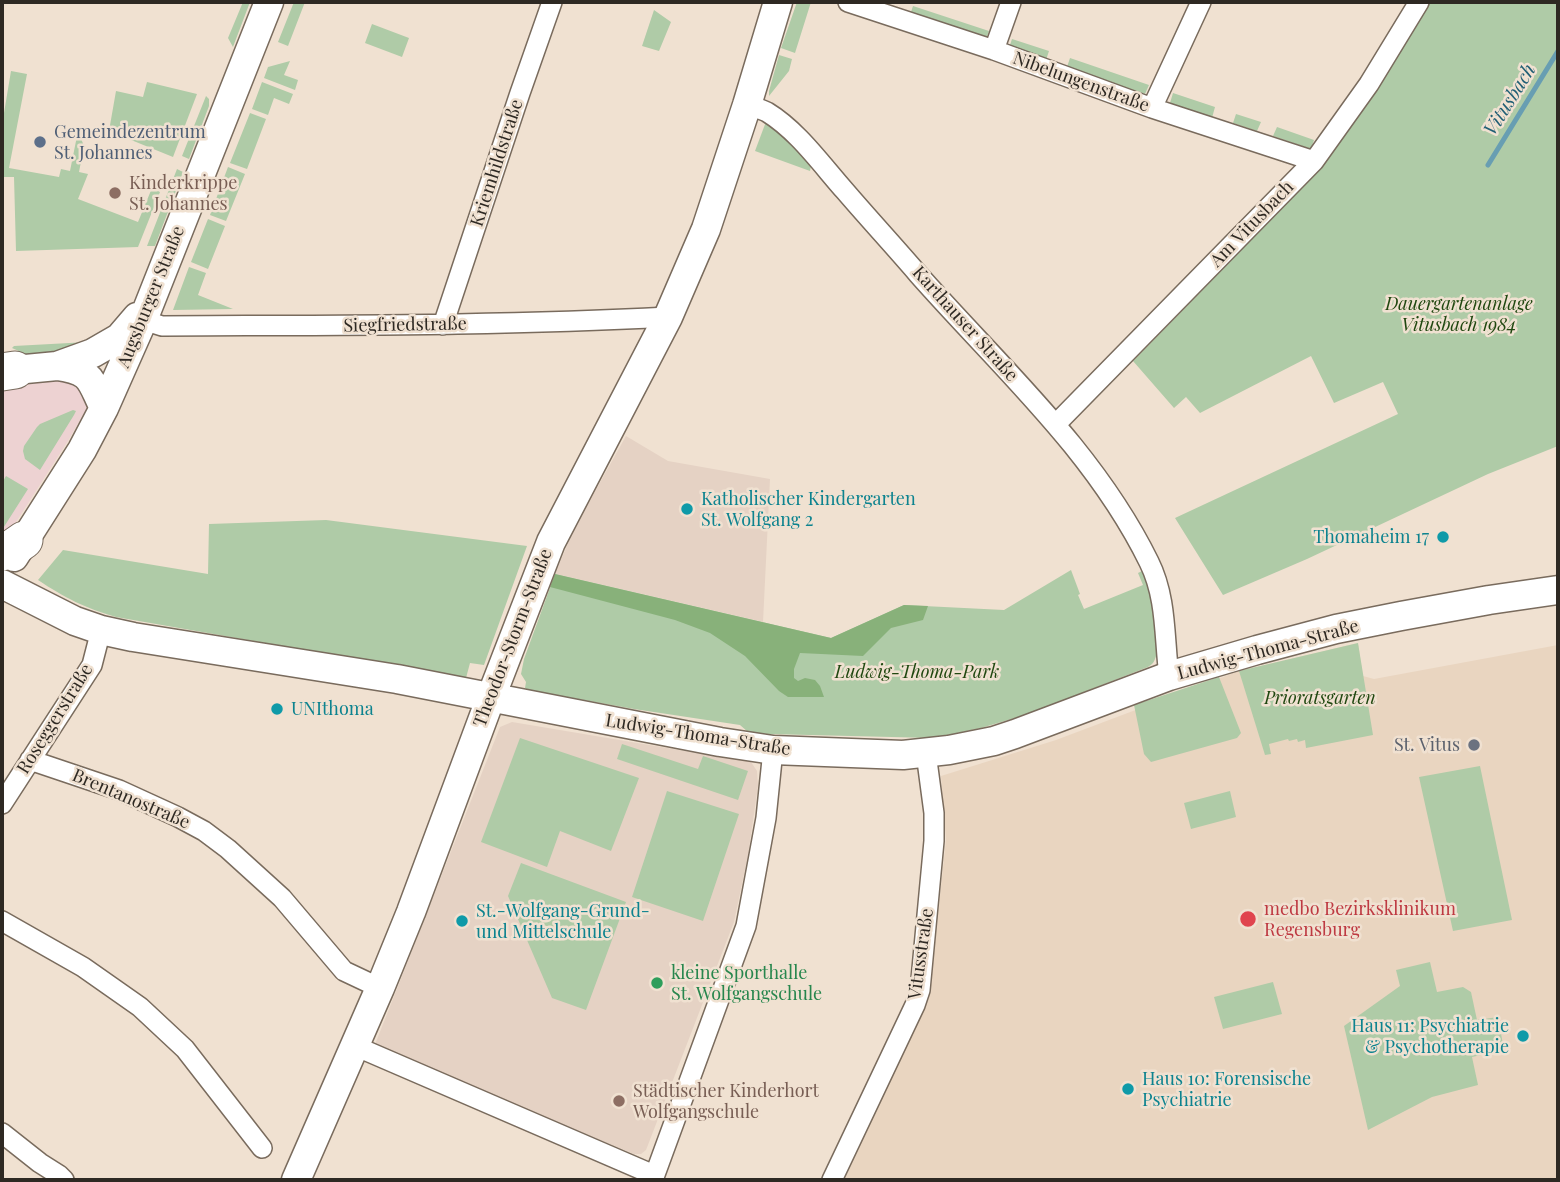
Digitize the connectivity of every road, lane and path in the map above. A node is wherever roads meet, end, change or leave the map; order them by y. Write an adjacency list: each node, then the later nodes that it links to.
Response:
1 (269, 2): 12 (street, Augsburger Straße)
2 (552, 2): 14 (street, Kriemhildstraße)
3 (778, 2): 9 (street)
4 (848, 2): 8 (street, Nibelungenstraße)
5 (1011, 2): 8 (street)
6 (1201, 2): 10 (street)
7 (1419, 2): 11 (street, Am Vitusbach)
8 (994, 50): 10 (street, Nibelungenstraße)
9 (747, 104): 13 (street, Theodor-Storm-Straße); 18 (street, Karthauser Straße)
10 (1152, 108): 11 (street, Nibelungenstraße)
11 (1314, 161): 18 (street, Am Vitusbach)
12 (147, 309): 14 (street, Siegfriedstraße); 16 (street); 17 (street, Augsburger Straße)
13 (668, 317): 14 (street, Siegfriedstraße); 25 (street, Theodor-Storm-Straße)
14 (443, 325)
15 (6, 365): 16 (street)
16 (57, 366): 17 (street)
17 (104, 408): 19 (street, Augsburger Straße)
18 (1056, 424): 24 (street, Karthauser Straße)
19 (13, 546): 20 (street, Augsburger Straße)
20 (2, 576)
21 (2, 584): 23 (street, Ludwig-Thoma-Straße)
22 (1558, 590): 24 (street, Ludwig-Thoma-Straße)
23 (101, 630): 25 (street, Ludwig-Thoma-Straße); 28 (street, Roseggerstraße)
24 (1169, 676): 27 (street, Ludwig-Thoma-Straße)
25 (491, 697): 26 (street, Ludwig-Thoma-Straße); 31 (street, Theodor-Storm-Straße)
26 (773, 750): 27 (street, Ludwig-Thoma-Straße); 35 (street)
27 (926, 753): 38 (street, Vitusstraße)
28 (30, 760): 29 (street, Roseggerstraße); 31 (street, Brentanostraße)
29 (2, 804)
30 (2, 921): 34 (street)
31 (380, 988): 32 (street, Theodor-Storm-Straße)
32 (355, 1046): 35 (street); 37 (street, Theodor-Storm-Straße)
33 (2, 1133): 36 (street)
34 (262, 1148)
35 (653, 1178)
36 (64, 1180)
37 (296, 1180)
38 (832, 1180)

